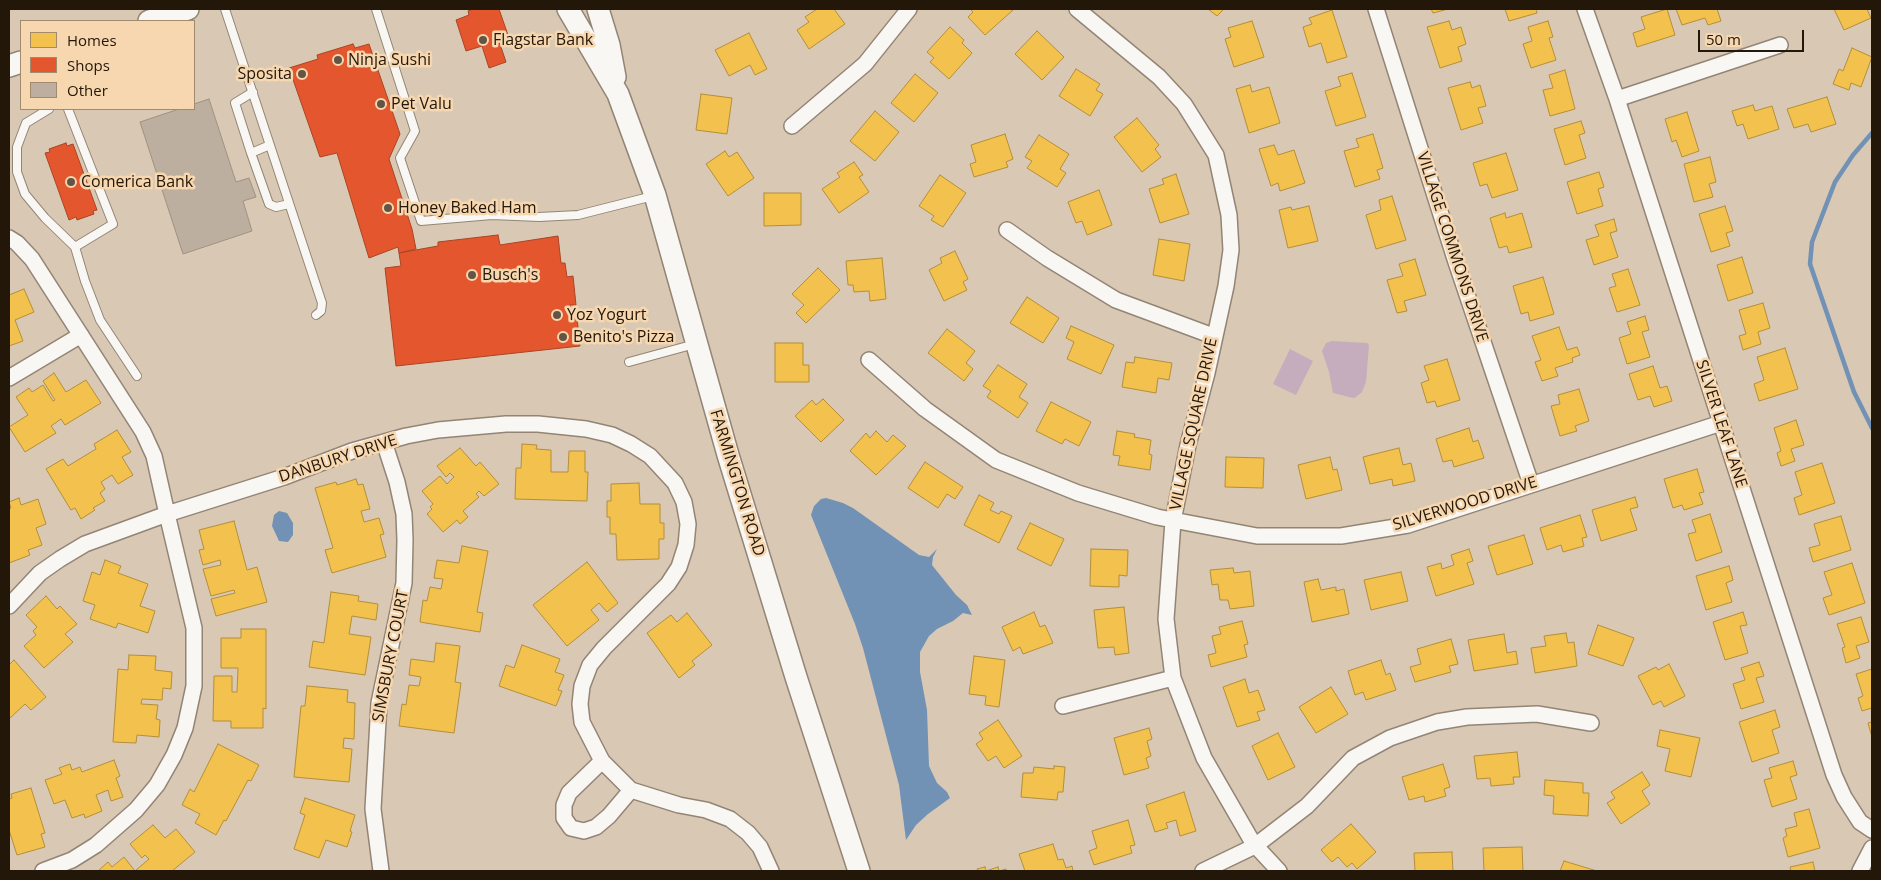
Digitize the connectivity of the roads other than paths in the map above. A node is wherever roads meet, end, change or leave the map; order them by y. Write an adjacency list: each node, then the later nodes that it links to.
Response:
1 (188, 9): 10 (street)
2 (225, 9): 12 (lane)
3 (376, 9): 20 (lane)
4 (568, 9): 13 (street, FARMINGTON ROAD)
5 (909, 9): 17 (street)
6 (1077, 9): 27 (street, VILLAGE SQUARE DRIVE)
7 (1376, 9): 35 (street, VILLAGE COMMONS DRIVE)
8 (1585, 9): 14 (street, SILVER LEAF LANE)
9 (601, 10): 13 (street, FARMINGTON ROAD)
10 (152, 20)
11 (1780, 45): 14 (street)
12 (253, 92): 18 (lane); 19 (lane)
13 (618, 94): 20 (street, FARMINGTON ROAD)
14 (1617, 99): 33 (street, SILVER LEAF LANE)
15 (47, 110): 24 (lane)
16 (68, 110): 24 (lane)
17 (792, 126)
18 (270, 146): 19 (lane); 21 (lane)
19 (251, 152): 21 (lane)
20 (655, 195): 28 (street, FARMINGTON ROAD)
21 (289, 204): 25 (lane)
22 (1008, 230): 27 (street)
23 (9, 238): 26 (street)
24 (75, 247): 31 (lane)
25 (316, 315)
26 (81, 335): 32 (street); 36 (street)
27 (1213, 336): 37 (street, VILLAGE SQUARE DRIVE)
28 (697, 344): 30 (lane); 50 (street, FARMINGTON ROAD)
29 (869, 360): 37 (street, SILVERWOOD DRIVE)
30 (629, 362)
31 (137, 376)
32 (9, 378)
33 (1721, 423): 35 (street, SILVERWOOD DRIVE); 44 (street, SILVER LEAF LANE)
34 (384, 442): 36 (street, DANBURY DRIVE); 42 (street, DANBURY DRIVE); 47 (street, SIMSBURY COURT)
35 (1531, 484): 37 (street, SILVERWOOD DRIVE)
36 (166, 514): 38 (street, DANBURY DRIVE); 48 (street)
37 (1173, 521): 39 (street, VILLAGE SQUARE DRIVE)
38 (9, 606)
39 (1173, 678): 40 (street); 45 (street, VILLAGE SQUARE DRIVE)
40 (1062, 706)
41 (1592, 723): 45 (street)
42 (602, 761): 43 (street, DANBURY DRIVE); 43 (street)
43 (631, 790): 49 (street, DANBURY DRIVE)
44 (1872, 830)
45 (1255, 846): 51 (street); 52 (street, VILLAGE SQUARE DRIVE)
46 (1872, 848): 53 (street)
47 (378, 870)
48 (43, 871)
49 (771, 871)
50 (859, 871)
51 (1203, 871)
52 (1278, 871)
53 (1860, 871)

